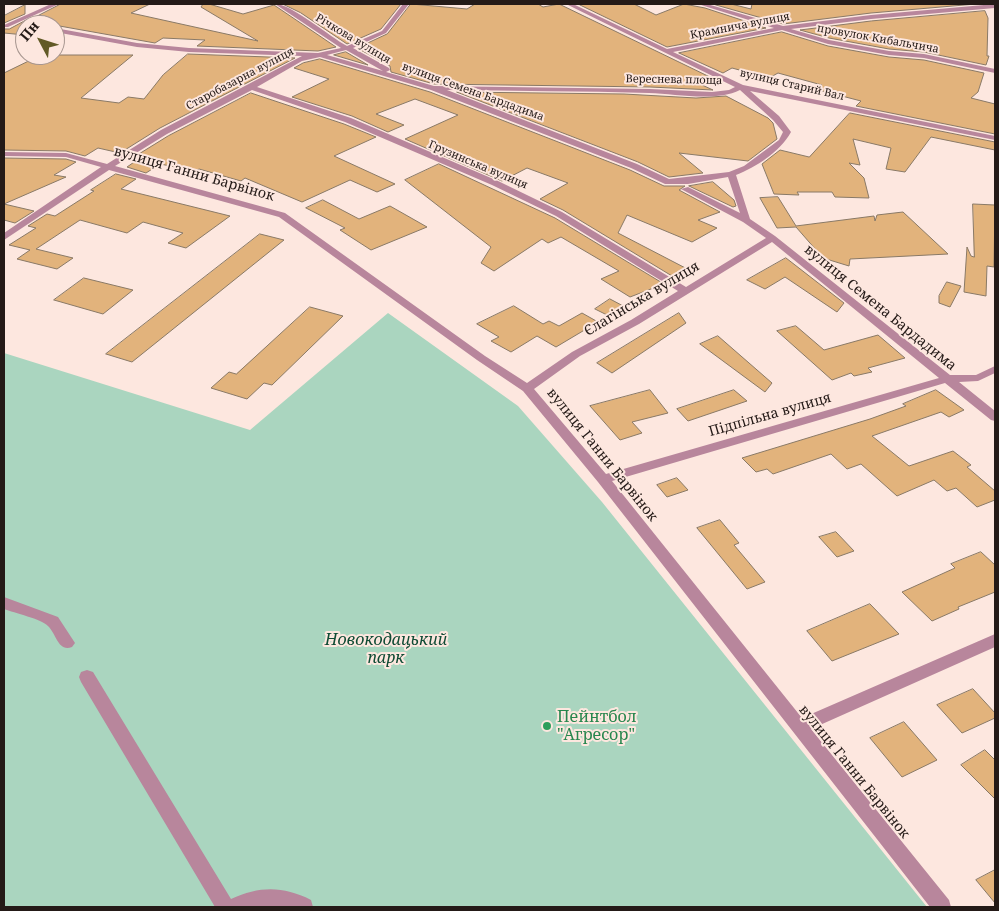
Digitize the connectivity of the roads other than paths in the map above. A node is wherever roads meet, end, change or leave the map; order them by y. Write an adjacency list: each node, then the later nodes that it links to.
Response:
1 (56, 4): 7 (street)
2 (278, 4): 10 (street, Річкова вулиця)
3 (406, 4): 10 (street, Старобазарна вулиця)
4 (569, 4): 11 (street, вулиця Старий Вал)
5 (701, 4): 8 (street, провулок Кибальчича)
6 (995, 6): 8 (street, Крамнича вулиця)
7 (5, 26)
8 (779, 28): 11 (street, Крамнича вулиця); 13 (street, провулок Кибальчича)
9 (65, 32): 12 (street, вулиця Семена Бардадима)
10 (348, 48): 12 (street, Старобазарна вулиця); 14 (street, Річкова вулиця)
11 (667, 51): 16 (street, вулиця Старий Вал)
12 (320, 56): 14 (street, вулиця Семена Бардадима); 15 (street, Старобазарна вулиця)
13 (995, 71)
14 (392, 75): 17 (street, вулиця Семена Бардадима)
15 (251, 87): 20 (street, Старобазарна вулиця); 27 (street, Грузинська вулиця)
16 (740, 87): 17 (street, Вереснева площа); 18 (street, вулиця Старий Вал); 21 (street, Вереснева площа)
17 (434, 88): 22 (street, вулиця Семена Бардадима)
18 (995, 138)
19 (4, 154): 20 (street, вулиця Ганни Барвінок)
20 (109, 166): 25 (street, Старобазарна вулиця); 30 (street, вулиця Ганни Барвінок)
21 (731, 174): 22 (street, Вереснева площа); 24 (street)
22 (668, 182)
23 (685, 188): 24 (street, вулиця Семена Бардадима)
24 (746, 220): 26 (street, вулиця Семена Бардадима)
25 (4, 237)
26 (772, 238): 27 (street, Єлагінська вулиця); 29 (street, вулиця Семена Бардадима)
27 (684, 290): 30 (street, Єлагінська вулиця)
28 (995, 368): 29 (street, Підпільна вулиця)
29 (946, 379): 31 (street, вулиця Семена Бардадима); 32 (street, Підпільна вулиця)
30 (527, 388): 32 (street, вулиця Ганни Барвінок)
31 (995, 418)
32 (603, 479): 37 (street, вулиця Ганни Барвінок)
33 (4, 603): 35 (street)
34 (995, 640): 37 (street)
35 (67, 643)
36 (88, 677): 38 (street)
37 (798, 727): 41 (street, вулиця Ганни Барвінок)
38 (225, 907)
39 (236, 907): 40 (street)
40 (304, 907)
41 (942, 907)

